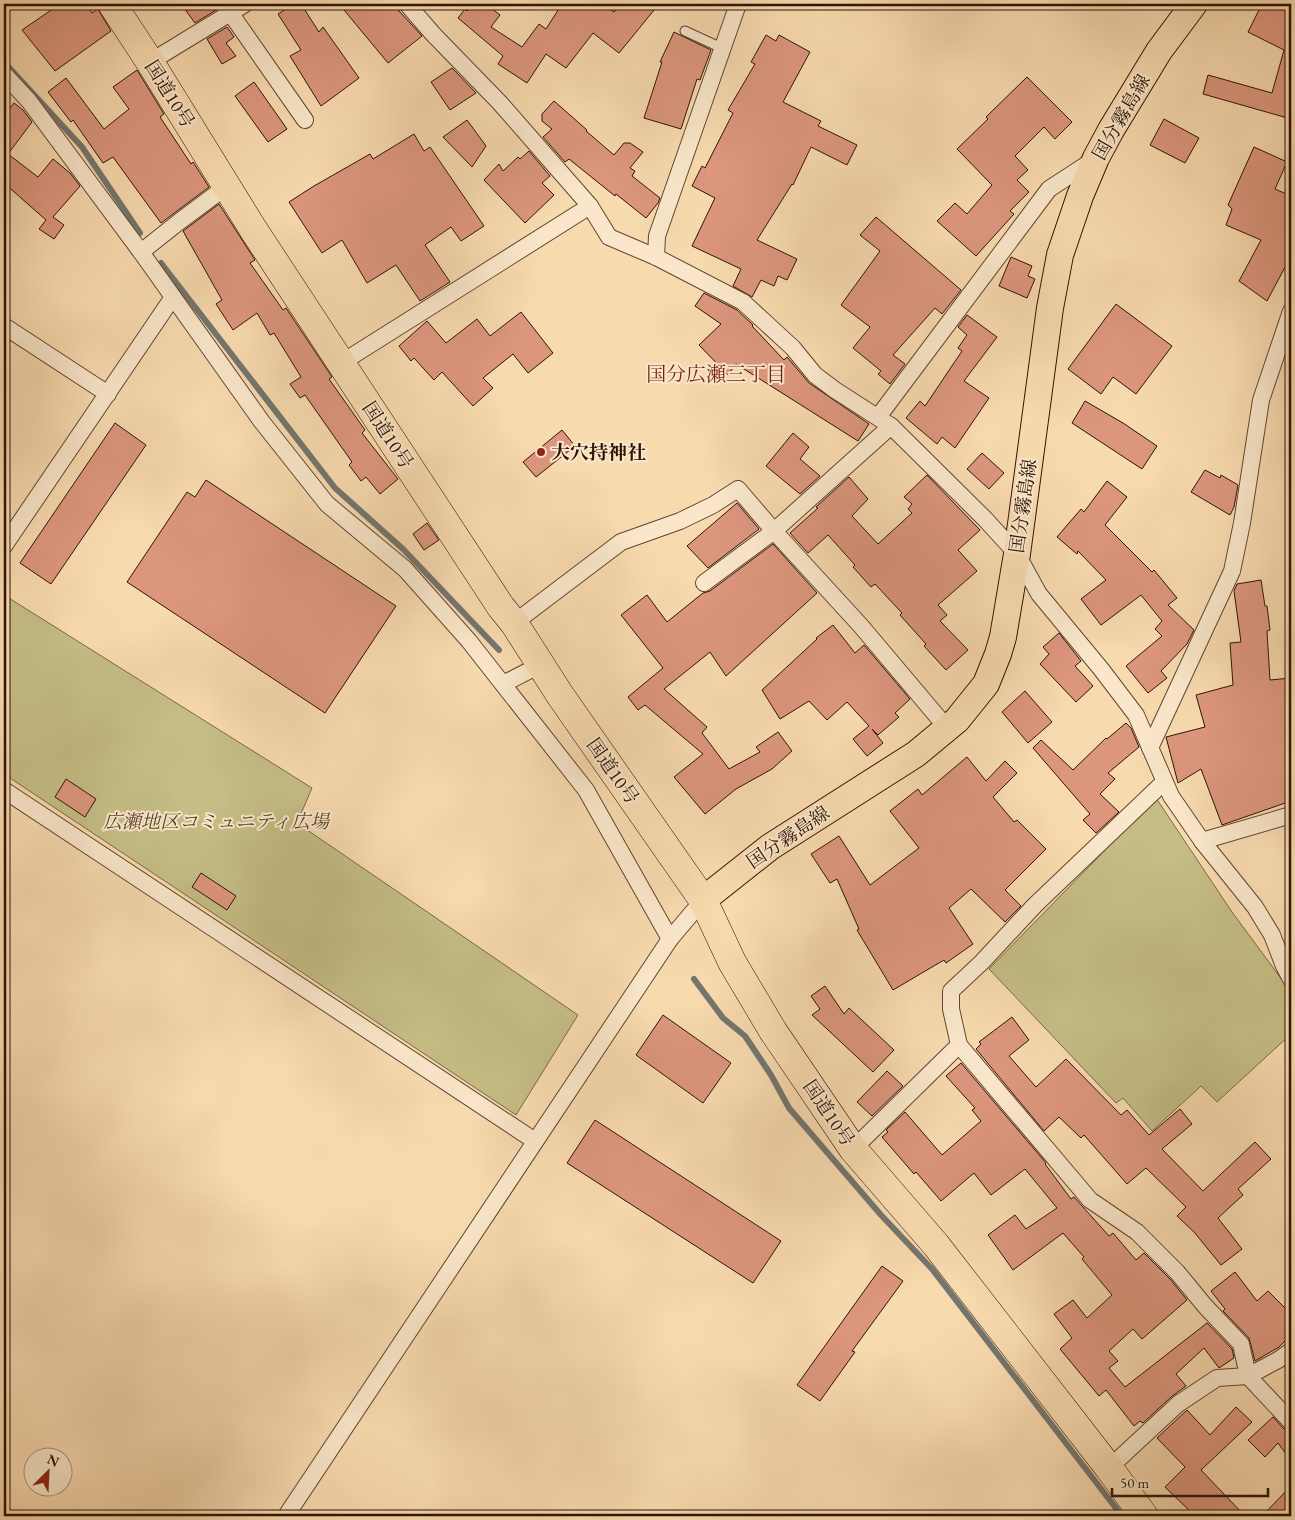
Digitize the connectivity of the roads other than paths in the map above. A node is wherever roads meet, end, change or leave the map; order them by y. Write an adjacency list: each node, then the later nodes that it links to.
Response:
1 (112, 4): 9 (highway, 国道10号)
2 (245, 4): 6 (street)
3 (407, 4): 14 (street)
4 (738, 4): 8 (street)
5 (1194, 4): 12 (main road, 国分霧島線)
6 (227, 9): 9 (street); 11 (street)
7 (685, 31): 8 (lane)
8 (724, 49): 16 (street)
9 (150, 62): 13 (highway, 国道10号)
10 (4, 74): 15 (street)
11 (305, 120)
12 (1096, 158): 23 (street); 26 (main road, 国分霧島線)
13 (227, 186): 15 (street); 21 (highway, 国道10号)
14 (590, 206): 16 (street); 21 (street)
15 (141, 252): 17 (street)
16 (656, 257): 23 (street)
17 (173, 297): 22 (street); 30 (street)
18 (1291, 311): 20 (street)
19 (4, 326): 22 (street)
20 (1286, 351): 32 (street)
21 (341, 363): 28 (highway, 国道10号)
22 (108, 394): 25 (street)
23 (885, 422): 24 (street); 26 (street)
24 (774, 531): 27 (street); 28 (street); 31 (street)
25 (4, 546)
26 (1017, 554): 31 (main road, 国分霧島線); 32 (street)
27 (704, 583)
28 (514, 623): 29 (highway, 国道10号)
29 (540, 664): 30 (street); 37 (highway, 国道10号)
30 (504, 684): 38 (street)
31 (947, 728): 37 (main road, 国分霧島線)
32 (1150, 748): 33 (street)
33 (1164, 782): 36 (street); 40 (street)
34 (4, 790): 41 (street)
35 (1291, 815): 36 (street)
36 (1202, 841): 39 (street)
37 (704, 900): 38 (street); 42 (highway, 国道10号)
38 (670, 939): 41 (street)
39 (1291, 979)
40 (959, 1045): 42 (street); 44 (street)
41 (535, 1140): 47 (street)
42 (853, 1149): 46 (highway, 国道10号)
43 (1291, 1351): 44 (street)
44 (1248, 1376): 45 (street); 46 (street)
45 (1291, 1422)
46 (1109, 1468): 48 (highway, 国道10号)
47 (286, 1516)
48 (1144, 1516)

